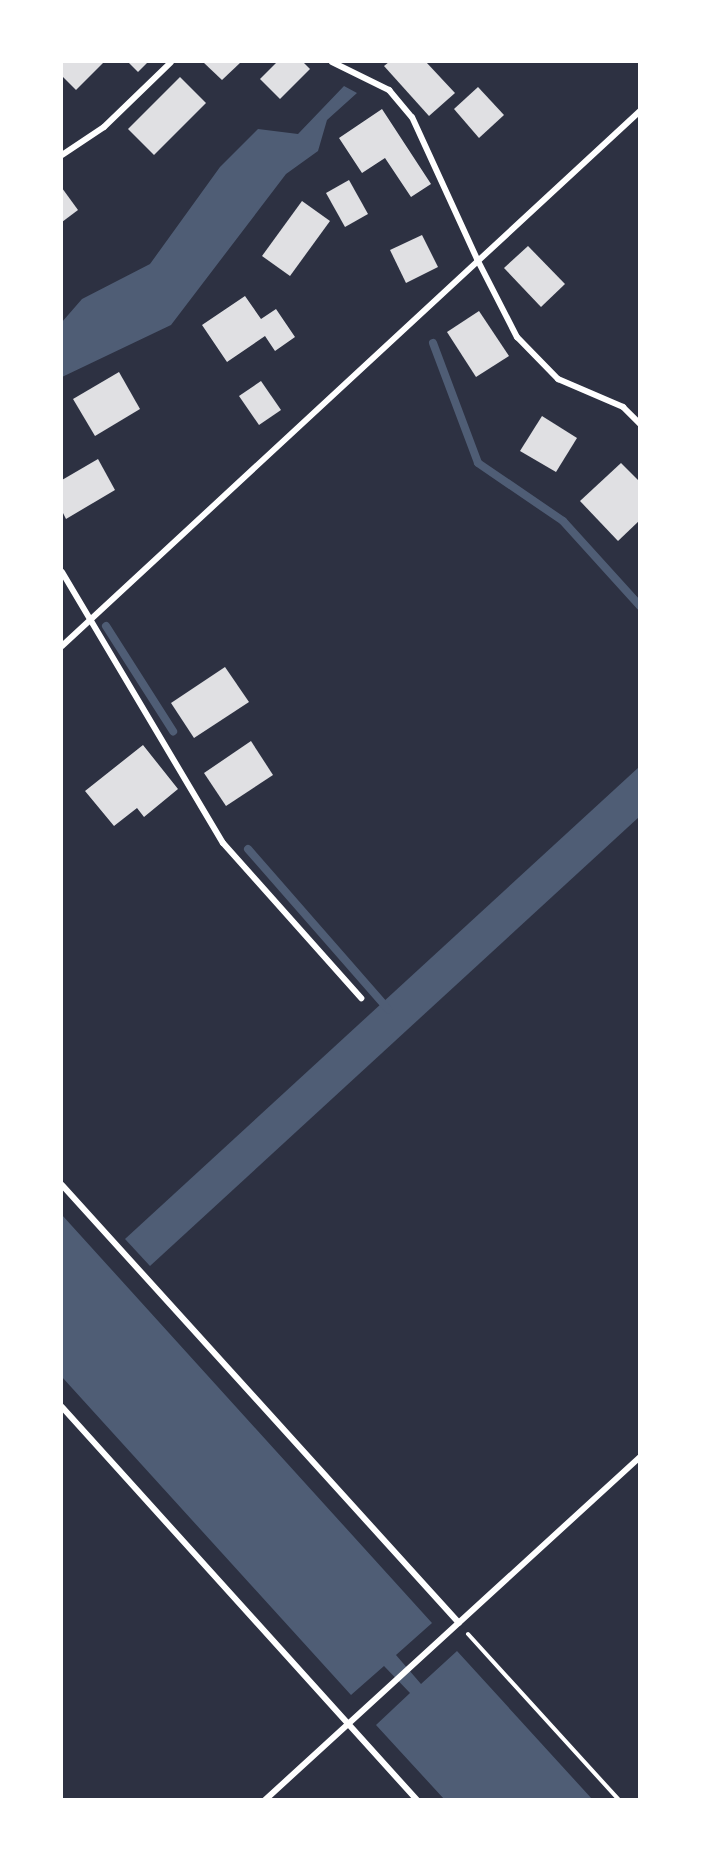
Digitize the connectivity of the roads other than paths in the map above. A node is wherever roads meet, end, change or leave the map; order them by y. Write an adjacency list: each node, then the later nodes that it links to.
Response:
1 (171, 62): 4 (street)
2 (332, 62): 5 (street)
3 (639, 111): 5 (street)
4 (62, 155)
5 (477, 260): 6 (street); 8 (street)
6 (639, 424)
7 (62, 572): 8 (street)
8 (90, 620): 9 (street); 10 (street)
9 (62, 646)
10 (361, 998)
11 (62, 1185): 14 (street)
12 (62, 1407): 15 (street)
13 (639, 1457): 14 (street)
14 (459, 1623): 15 (street)
15 (348, 1725): 16 (street); 17 (street)
16 (265, 1800)
17 (417, 1800)

